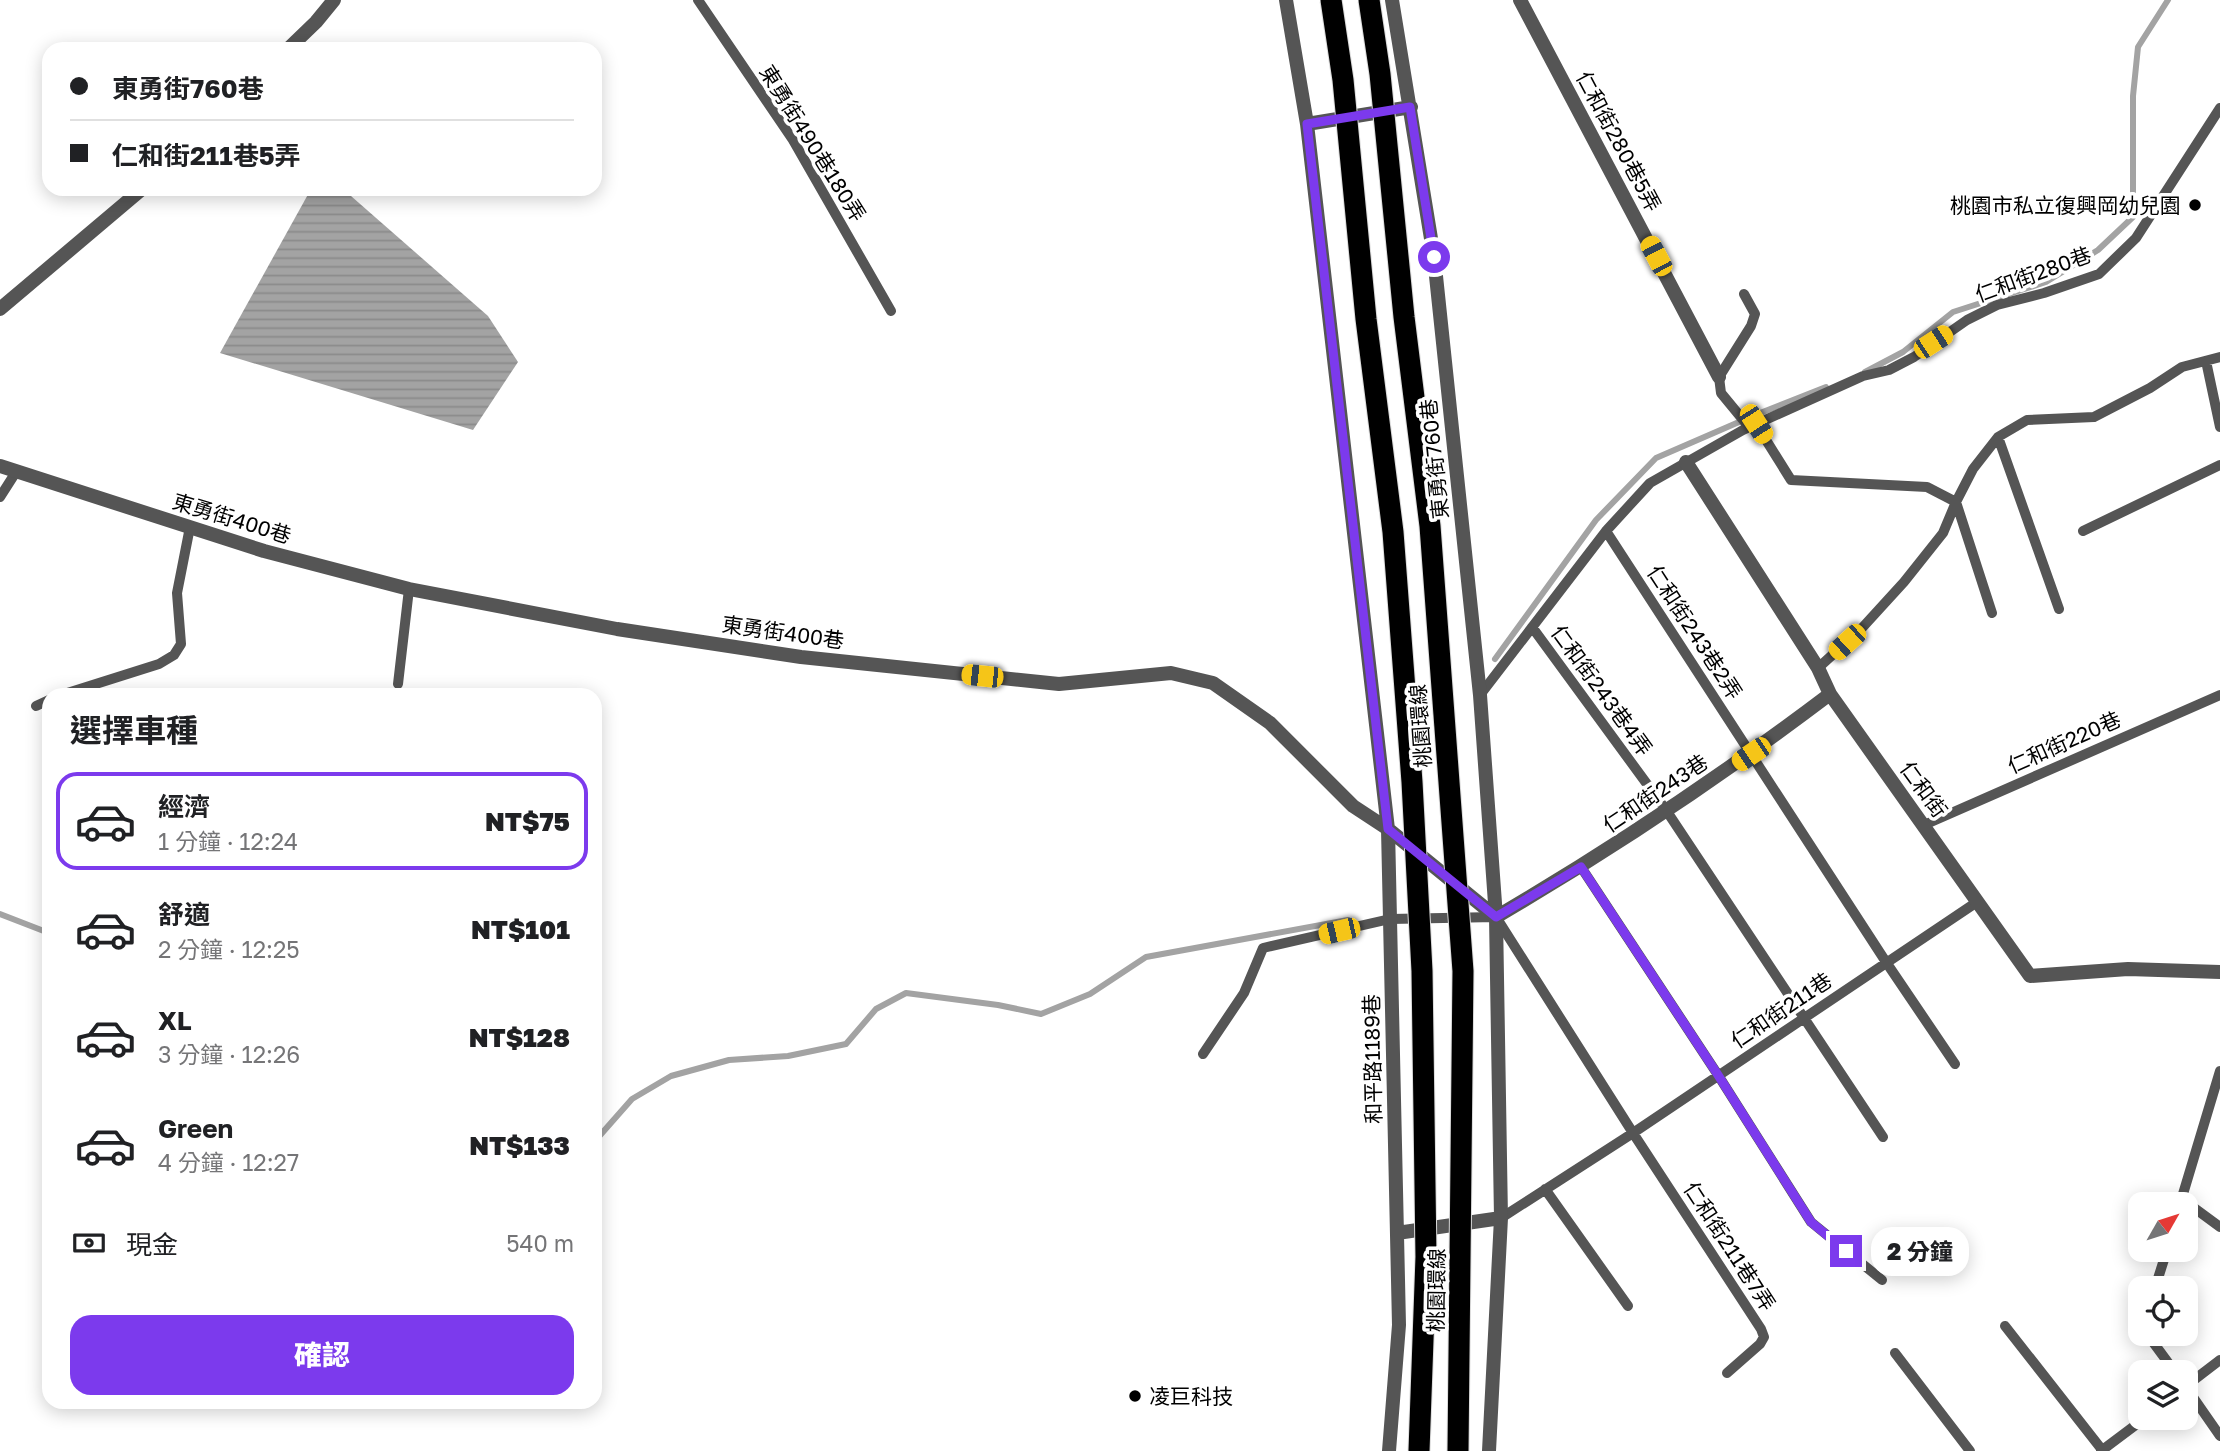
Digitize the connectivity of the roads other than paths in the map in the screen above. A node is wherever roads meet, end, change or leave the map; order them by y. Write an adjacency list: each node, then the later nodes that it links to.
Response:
1 (334, 0): 8 (street)
2 (698, 0): 15 (lane, 東勇街490巷180弄)
3 (1286, 0): 11 (street, 和平路1189巷)
4 (1331, 0): 77 (highway, 桃園環線, bridge)
5 (1369, 0): 78 (highway, 桃園環線, bridge)
6 (1392, 0): 9 (street, 東勇街760巷)
7 (1520, 0): 18 (street, 仁和街280巷5弄)
8 (295, 42)
9 (1410, 107): 11 (street); 39 (street, 東勇街760巷)
10 (2220, 108): 19 (lane, 仁和街280巷)
11 (1307, 124): 46 (street, 和平路1189巷)
12 (134, 196): 14 (street)
13 (1744, 294): 18 (lane)
14 (0, 309)
15 (891, 311)
16 (2220, 357): 17 (lane)
17 (2206, 361): 20 (lane); 21 (lane)
18 (1719, 377): 19 (lane)
19 (1752, 426): 22 (lane, 仁和街280巷); 27 (lane)
20 (2220, 427)
21 (1998, 437): 27 (lane); 32 (lane)
22 (1686, 462): 29 (lane, 仁和街280巷); 35 (street, 仁和街)
23 (2220, 465): 30 (lane)
24 (0, 466): 25 (street, 東勇街400巷)
25 (16, 472): 26 (lane); 28 (street, 東勇街400巷)
26 (0, 497)
27 (1956, 502): 33 (lane); 35 (lane)
28 (190, 527): 31 (street, 東勇街400巷); 37 (lane)
29 (1606, 531): 34 (lane, 仁和街280巷); 43 (lane, 仁和街243巷2弄)
30 (2083, 531)
31 (409, 589): 36 (lane); 46 (street, 東勇街400巷)
32 (2059, 609)
33 (1992, 613)
34 (1532, 627): 39 (lane, 仁和街280巷); 44 (lane, 仁和街243巷4弄)
35 (1818, 668): 38 (street, 仁和街)
36 (398, 684)
37 (83, 688)
38 (1830, 694): 43 (street, 仁和街243巷); 45 (street, 仁和街)
39 (1480, 695): 49 (street, 東勇街760巷)
40 (2220, 695): 45 (lane, 仁和街220巷)
41 (42, 703): 42 (lane)
42 (36, 706)
43 (1751, 754): 44 (street, 仁和街243巷); 51 (lane, 仁和街243巷2弄)
44 (1666, 810): 47 (street, 仁和街243巷); 53 (lane, 仁和街243巷4弄)
45 (1924, 825): 48 (street, 仁和街)
46 (1388, 829): 49 (street, 東勇街400巷); 50 (street, 和平路1189巷)
47 (1581, 867): 49 (street, 仁和街243巷); 57 (lane)
48 (1977, 902): 51 (lane, 仁和街211巷); 52 (street, 仁和街)
49 (1496, 917): 50 (lane); 58 (lane, 仁和街211巷7弄); 63 (street)
50 (1390, 919): 54 (lane); 65 (street, 和平路1189巷)
51 (1886, 962): 53 (lane, 仁和街211巷); 55 (lane, 仁和街243巷2弄)
52 (2220, 972)
53 (1804, 1018): 57 (lane, 仁和街211巷); 59 (lane, 仁和街243巷4弄)
54 (1203, 1054)
55 (1955, 1064)
56 (2220, 1071): 61 (lane)
57 (1718, 1075): 58 (lane, 仁和街211巷); 66 (lane)
58 (1633, 1133): 60 (lane, 仁和街211巷); 71 (lane, 仁和街211巷7弄)
59 (1884, 1137)
60 (1545, 1189): 63 (lane, 仁和街211巷); 67 (lane)
61 (2184, 1192)
62 (2198, 1213): 64 (lane)
63 (1501, 1217): 65 (street); 79 (street)
64 (2220, 1227)
65 (1396, 1233): 76 (street, 和平路1189巷)
66 (1882, 1280)
67 (1628, 1306)
68 (2005, 1326): 81 (lane)
69 (1895, 1353): 80 (lane)
70 (2220, 1360): 72 (lane)
71 (1727, 1373)
72 (2198, 1377)
73 (2198, 1404): 75 (lane)
74 (2130, 1430): 81 (lane)
75 (2220, 1436)
76 (1389, 1451)
77 (1419, 1451)
78 (1458, 1451)
79 (1489, 1451)
80 (1969, 1451)
81 (2103, 1451)

